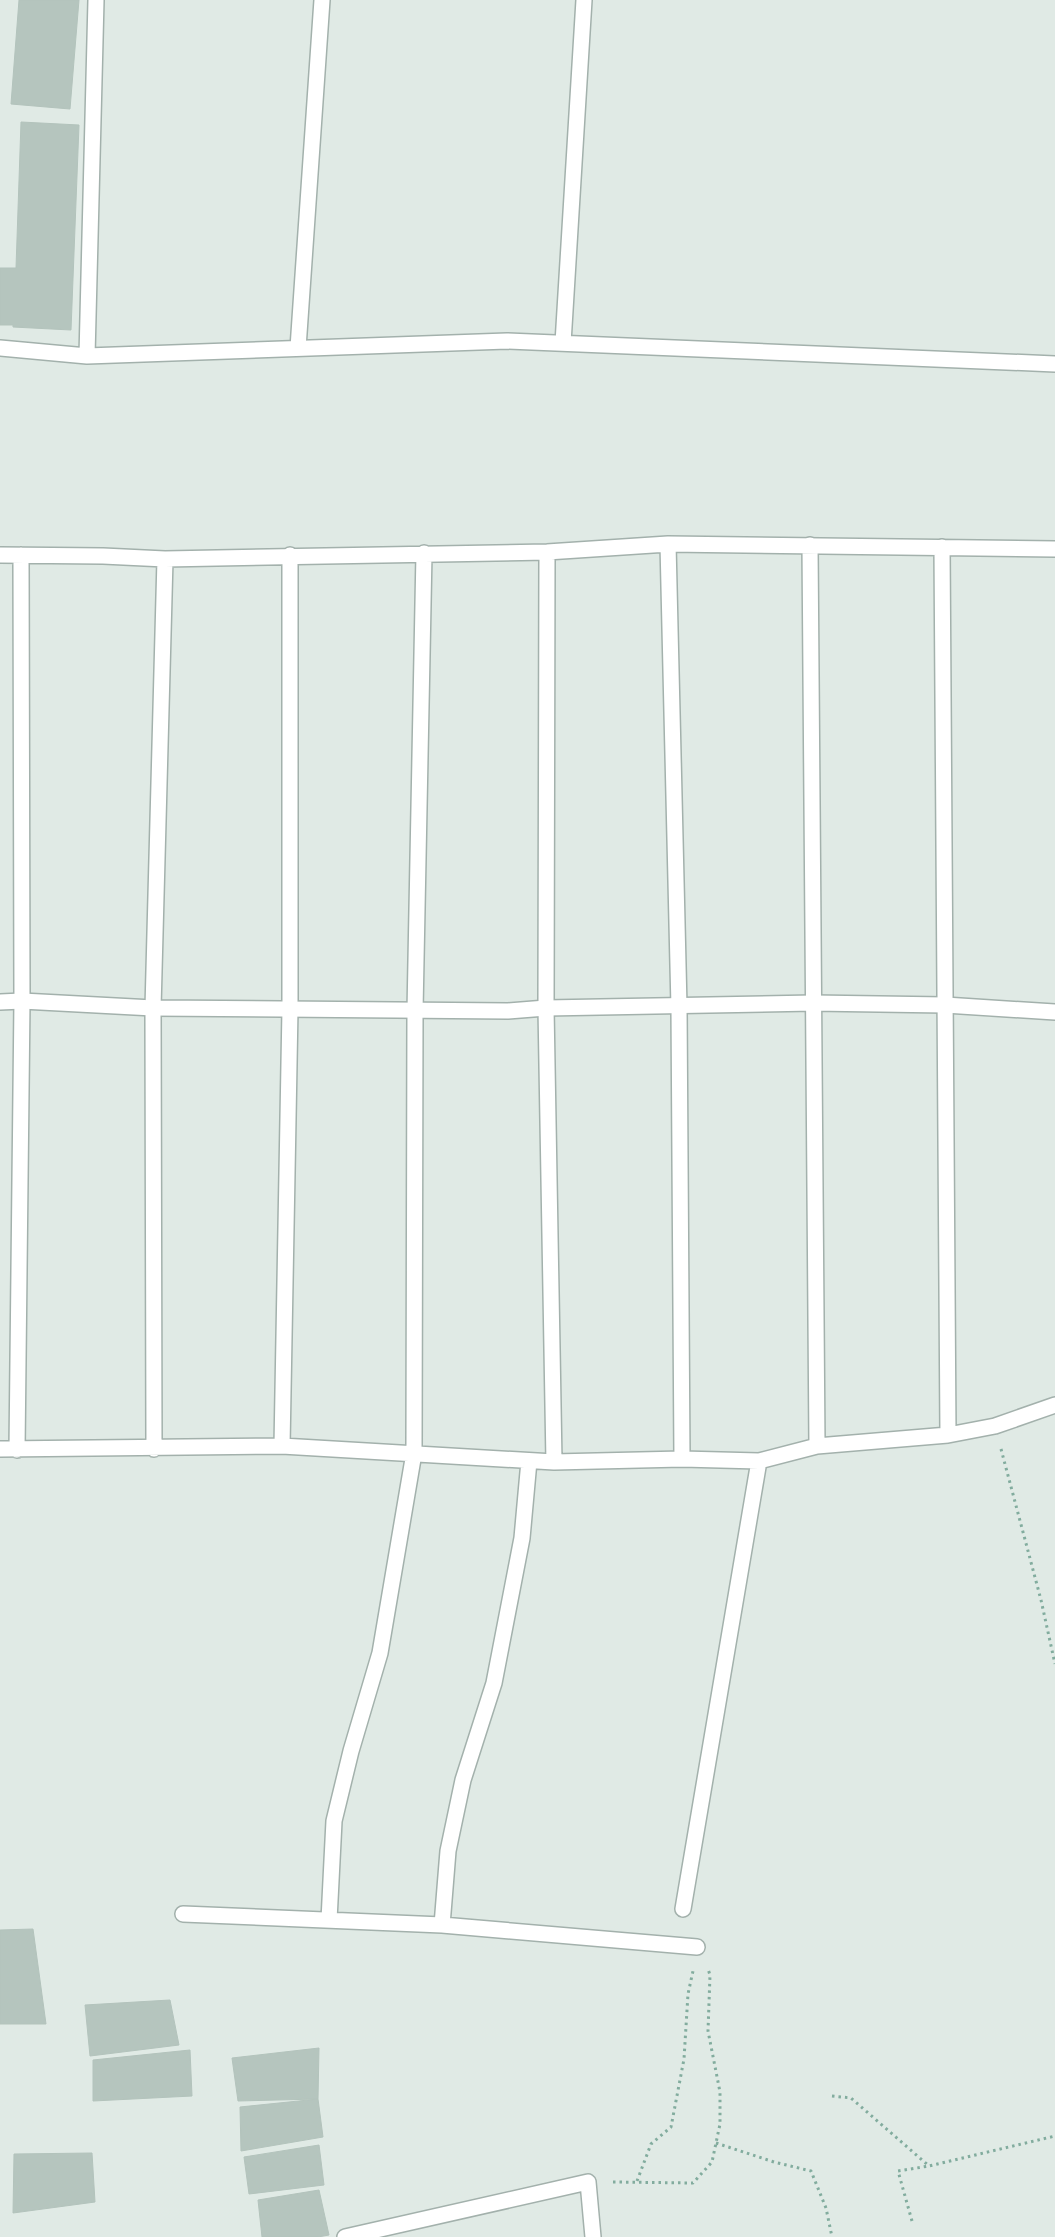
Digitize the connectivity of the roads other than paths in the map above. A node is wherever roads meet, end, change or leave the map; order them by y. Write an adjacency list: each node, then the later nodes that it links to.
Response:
1 (96, 0): 7 (street)
2 (322, 0): 6 (street)
3 (584, 0): 4 (street)
4 (563, 343): 6 (street); 8 (street)
5 (0, 348): 7 (street)
6 (298, 348): 7 (street)
7 (87, 356)
8 (1055, 364)
9 (668, 544): 10 (street); 13 (street); 23 (street)
10 (810, 546): 11 (street); 21 (street)
11 (942, 548): 12 (street); 22 (street)
12 (1055, 549)
13 (547, 552): 14 (street); 25 (street)
14 (424, 553): 17 (street); 27 (street)
15 (0, 555): 16 (street)
16 (21, 555): 18 (street); 19 (street)
17 (290, 556): 18 (street); 26 (street)
18 (165, 559): 24 (street)
19 (22, 1001): 20 (street); 24 (street); 35 (street)
20 (0, 1002)
21 (813, 1002): 22 (street); 23 (street); 32 (street)
22 (945, 1004): 28 (street); 30 (street)
23 (679, 1007): 25 (street); 37 (street)
24 (153, 1008): 26 (street); 34 (street)
25 (546, 1008): 27 (street); 39 (street)
26 (290, 1009): 27 (street); 31 (street)
27 (415, 1011): 36 (street)
28 (1055, 1012)
29 (1055, 1405): 30 (street)
30 (948, 1435): 32 (street)
31 (282, 1446): 34 (street); 36 (street)
32 (817, 1446): 40 (street)
33 (0, 1449): 35 (street)
34 (154, 1449): 35 (street)
35 (17, 1450)
36 (414, 1453): 38 (street); 43 (street)
37 (682, 1459): 39 (street); 40 (street)
38 (529, 1460): 39 (street); 44 (street)
39 (554, 1462)
40 (759, 1462): 41 (street)
41 (683, 1909)
42 (183, 1914): 43 (street)
43 (329, 1920): 44 (street)
44 (442, 1925): 45 (street)
45 (697, 1947)
46 (353, 2236): 47 (street)
47 (593, 2237)

